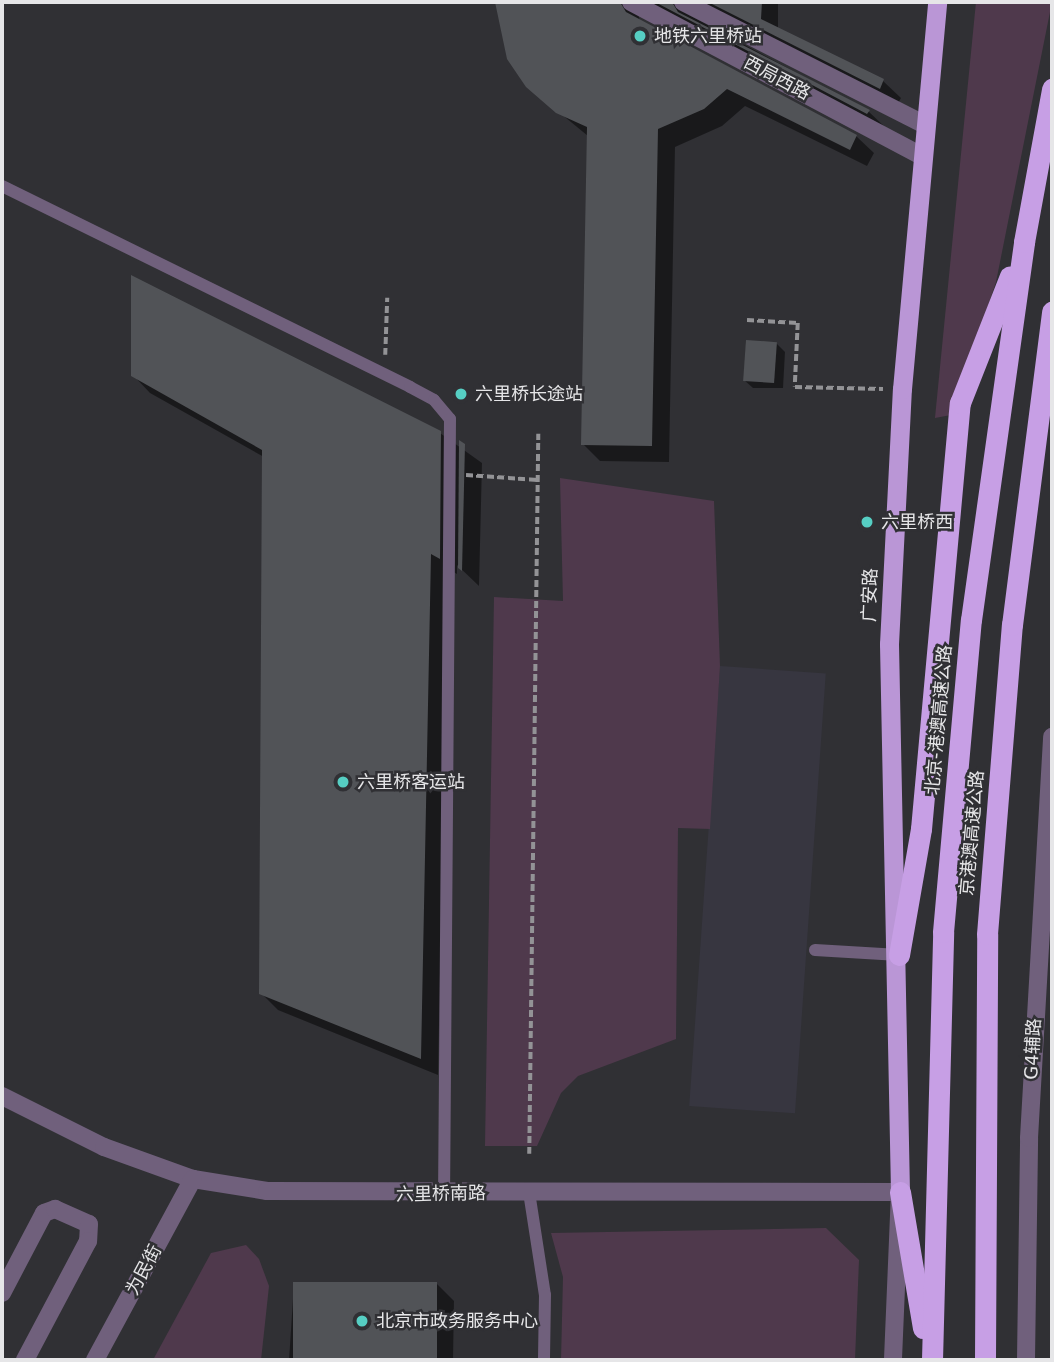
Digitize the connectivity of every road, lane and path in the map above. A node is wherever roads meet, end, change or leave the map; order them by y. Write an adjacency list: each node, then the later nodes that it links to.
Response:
1 (631, 2): 6 (street, 西局西路)
2 (683, 2): 5 (street, 西局西路)
3 (937, 2): 5 (highway, 广安路)
4 (1052, 89): 8 (highway, 北京-港澳高速公路)
5 (925, 125): 6 (highway, 广安路)
6 (922, 156): 13 (highway, 广安路)
7 (2, 186): 12 (lane)
8 (1024, 242): 20 (highway); 32 (highway, 北京-港澳高速公路)
9 (387, 298): 12 (path)
10 (1052, 312): 33 (highway, 京港澳高速公路)
11 (747, 320): 13 (path)
12 (385, 374): 15 (lane)
13 (902, 389): 20 (highway, 广安路)
14 (538, 434): 16 (path)
15 (447, 474): 16 (path); 26 (lane)
16 (538, 480): 22 (path)
17 (1052, 737): 18 (street, G4辅路)
18 (1046, 890): 34 (street, G4辅路)
19 (815, 950): 20 (lane)
20 (899, 956): 25 (highway, 广安路)
21 (2, 1096): 23 (street, 六里桥南路)
22 (529, 1154)
23 (193, 1179): 26 (street, 六里桥南路); 29 (street, 为民街)
24 (529, 1192): 25 (street, 六里桥南路); 26 (street, 六里桥南路); 30 (lane)
25 (900, 1192): 31 (street); 32 (highway)
26 (444, 1195)
27 (2, 1293): 28 (street)
28 (24, 1360)
29 (95, 1360)
30 (544, 1360)
31 (892, 1360)
32 (930, 1360)
33 (985, 1360)
34 (1026, 1360)

